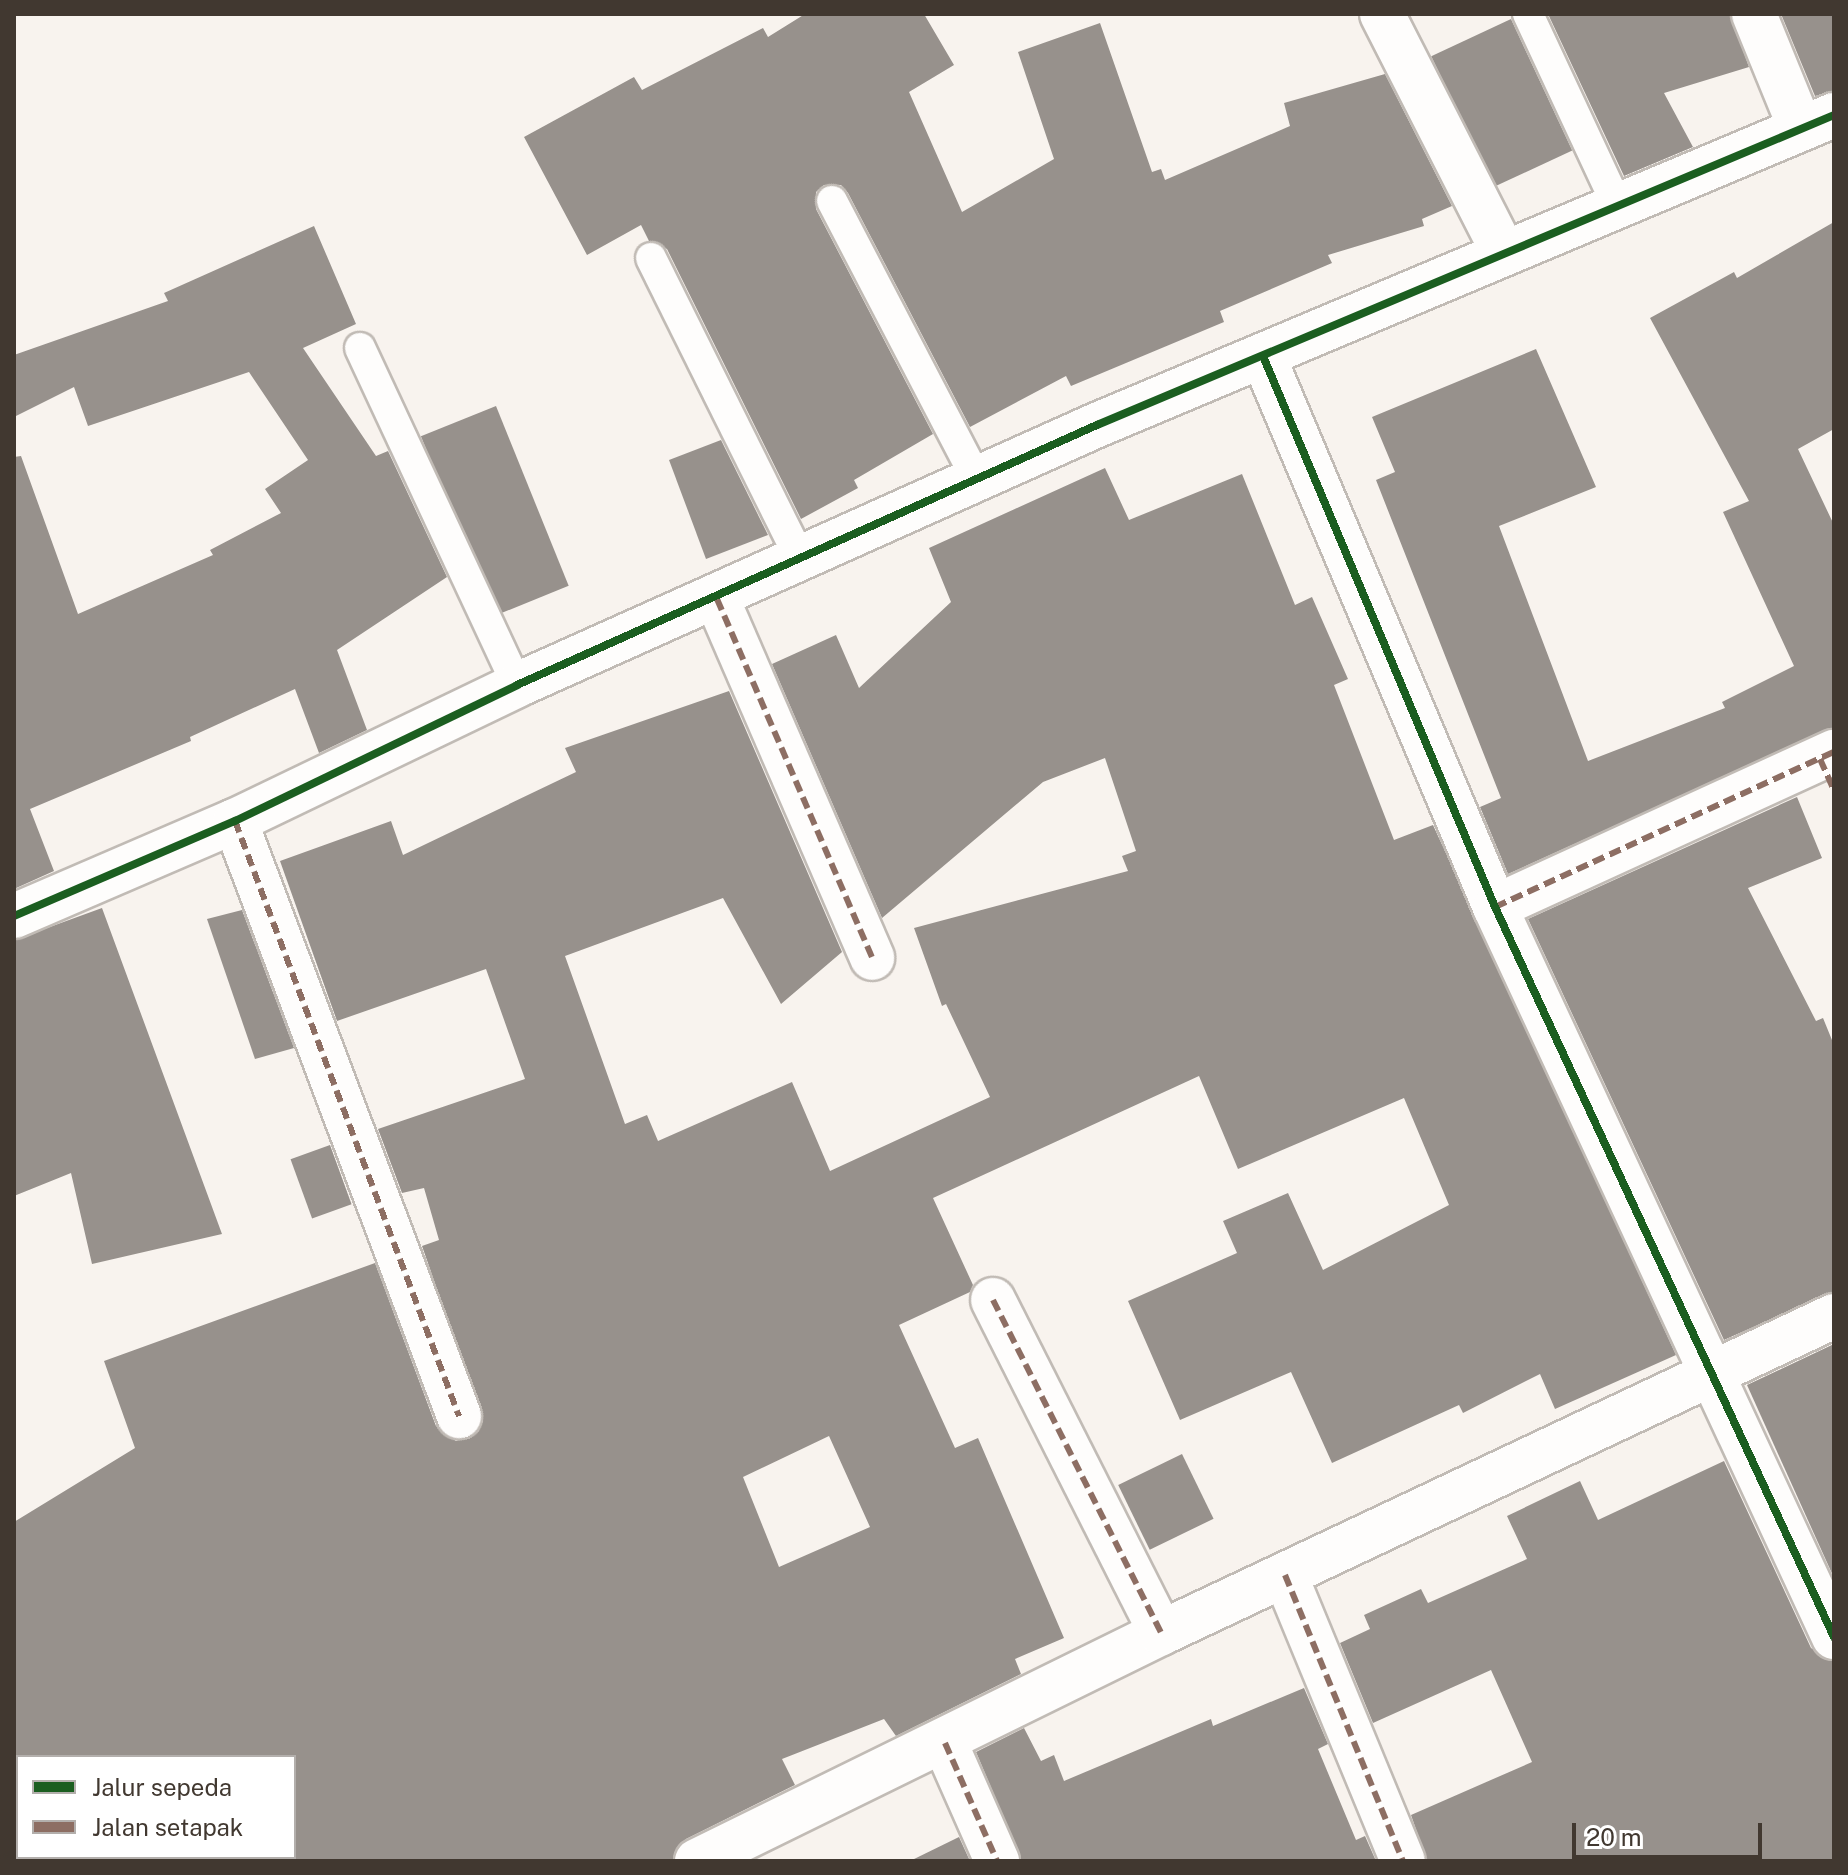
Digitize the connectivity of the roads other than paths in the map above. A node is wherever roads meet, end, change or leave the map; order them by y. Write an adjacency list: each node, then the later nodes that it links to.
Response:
1 (1382, 14): 7 (street)
2 (1528, 14): 6 (lane)
3 (1754, 14): 4 (street)
4 (1817, 122): 6 (street)
5 (832, 201): 11 (lane)
6 (1617, 205): 7 (street)
7 (1503, 251): 10 (street)
8 (651, 258): 12 (lane)
9 (360, 348): 14 (lane)
10 (1263, 356): 11 (street); 17 (street)
11 (978, 481): 12 (street)
12 (800, 558): 13 (street)
13 (717, 599): 14 (street); 19 (street)
14 (517, 685): 16 (street)
15 (1829, 767): 17 (street)
16 (235, 821): 18 (street); 23 (street)
17 (1495, 907): 22 (street)
18 (14, 916)
19 (872, 958)
20 (993, 1300): 25 (street)
21 (1834, 1316): 22 (street)
22 (1712, 1376): 24 (street); 26 (street)
23 (459, 1416)
24 (1285, 1575): 25 (street); 30 (street)
25 (1161, 1633): 27 (street)
26 (1834, 1637)
27 (945, 1743): 28 (street); 29 (street)
28 (697, 1861)
29 (997, 1861)
30 (1403, 1861)

